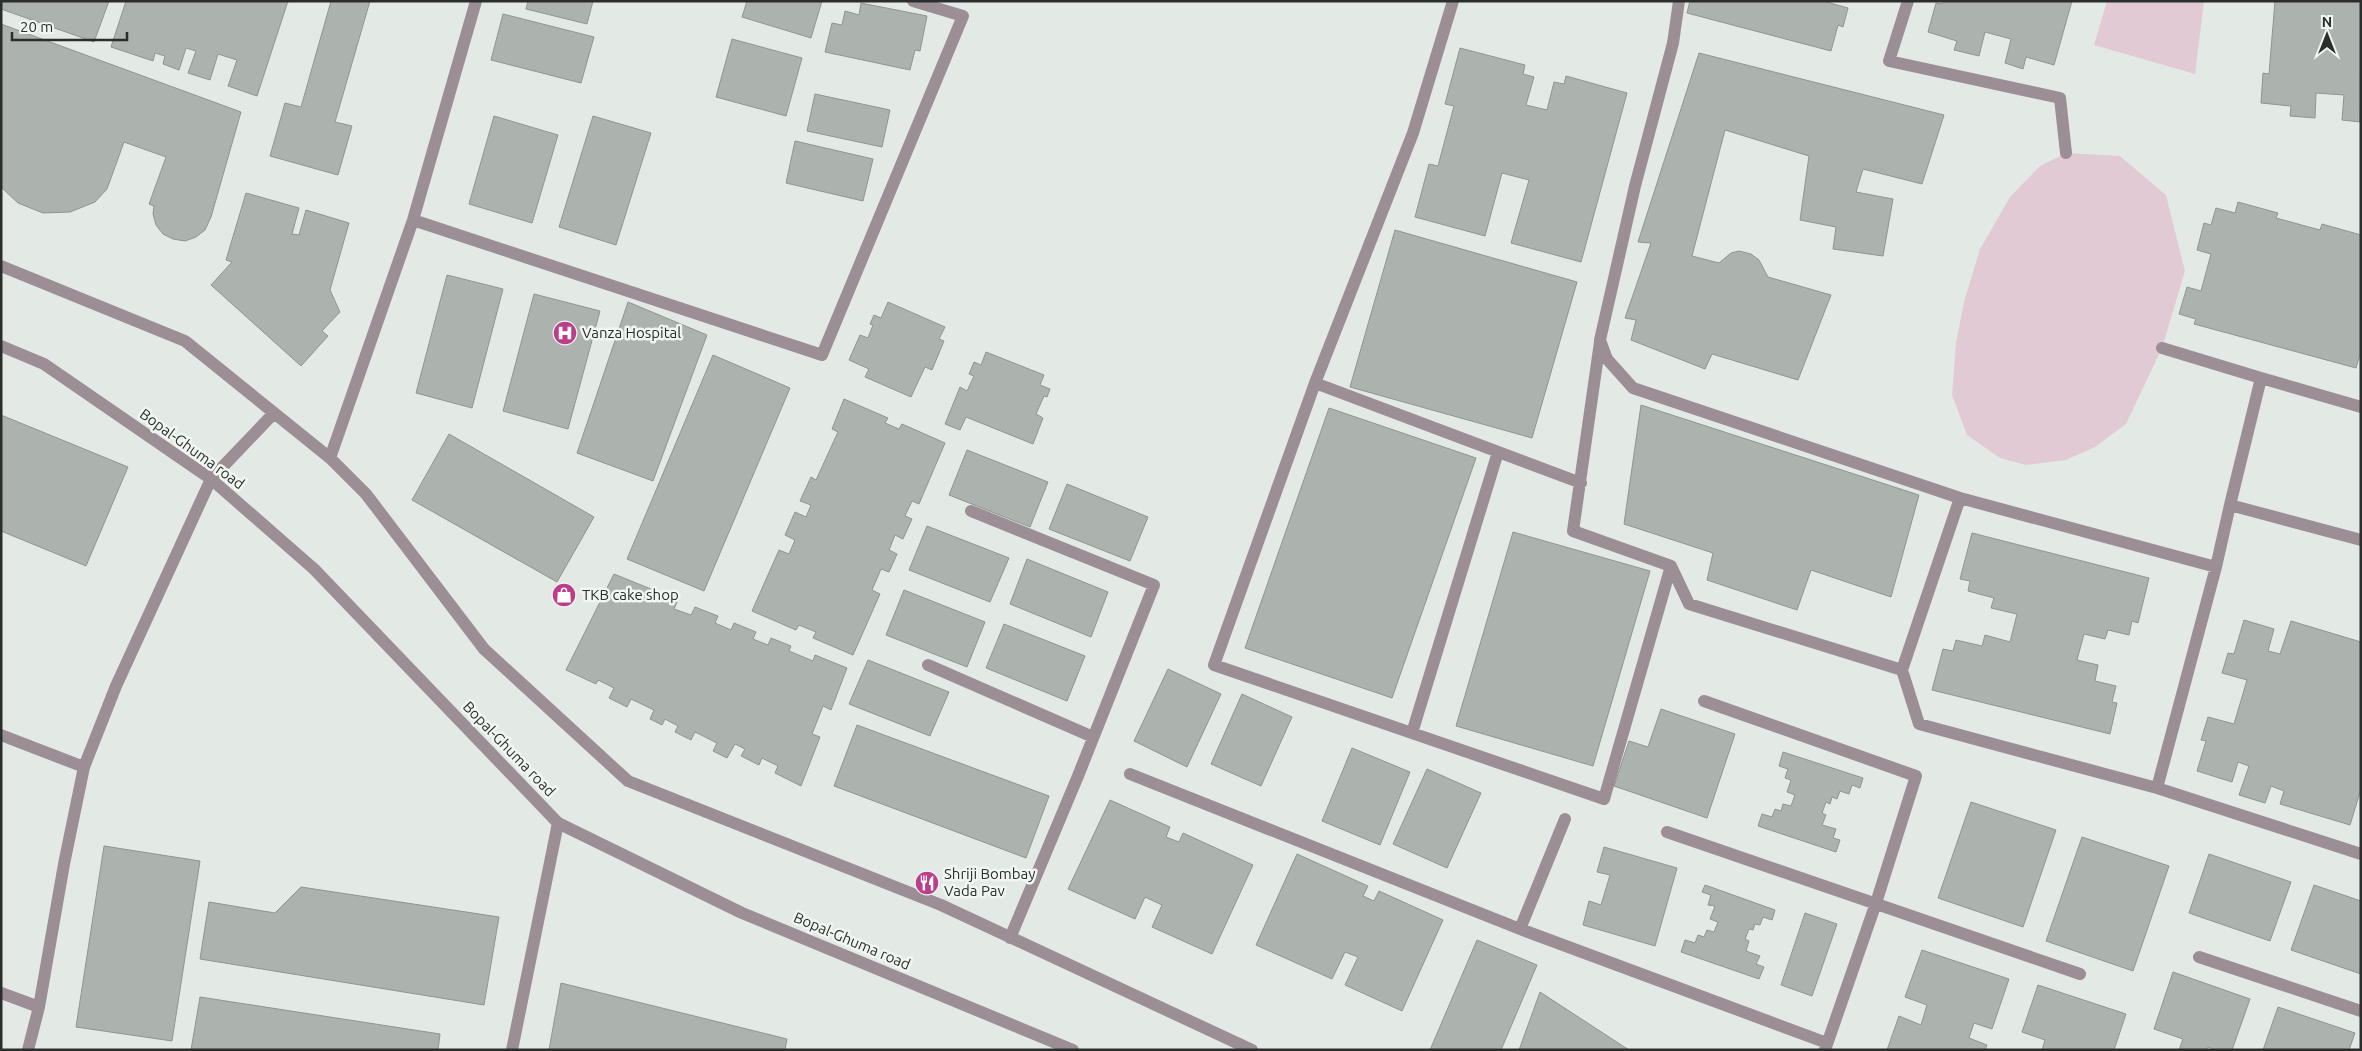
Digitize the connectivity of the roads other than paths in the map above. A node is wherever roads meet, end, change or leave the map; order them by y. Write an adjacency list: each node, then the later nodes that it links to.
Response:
1 (476, 1): 7 (street)
2 (913, 1): 7 (street)
3 (1453, 1): 13 (street)
4 (1679, 1): 9 (street)
5 (1908, 1): 6 (street)
6 (2066, 153)
7 (413, 220): 17 (street)
8 (1, 266): 15 (street)
9 (1600, 340): 19 (street); 20 (street)
10 (1, 346): 18 (street, Bopal-Ghuma road)
11 (2162, 348): 12 (street)
12 (2260, 378): 14 (street); 21 (street)
13 (1315, 383): 16 (street); 29 (street)
14 (2361, 407)
15 (274, 413): 17 (street); 18 (street)
16 (1498, 452): 19 (street); 29 (street)
17 (330, 458): 41 (street)
18 (211, 479): 32 (street); 36 (street, Bopal-Ghuma road)
19 (1581, 483): 24 (street)
20 (1960, 498): 25 (street); 27 (street)
21 (2230, 505): 23 (street); 25 (street)
22 (971, 511): 31 (street)
23 (2361, 540)
24 (1671, 566): 27 (street); 29 (street)
25 (2216, 567): 34 (street)
26 (928, 665): 31 (street)
27 (1902, 670): 34 (street)
28 (1704, 701): 39 (street)
29 (1412, 732)
30 (1, 735): 32 (street)
31 (1093, 737): 41 (street)
32 (84, 767): 45 (street)
33 (1130, 774): 40 (street)
34 (2157, 788): 38 (street)
35 (1565, 819): 40 (street)
36 (558, 823): 49 (street); 50 (street, Bopal-Ghuma road)
37 (1667, 832): 39 (street)
38 (2361, 854)
39 (1876, 903): 43 (street); 47 (street)
40 (1520, 929): 47 (street)
41 (1010, 938): 51 (street)
42 (2200, 957): 46 (street)
43 (2080, 974)
44 (1, 993): 45 (street)
45 (39, 1007): 48 (street)
46 (2361, 1011)
47 (1826, 1046)
48 (28, 1050)
49 (512, 1050)
50 (1073, 1050)
51 (1252, 1050)

